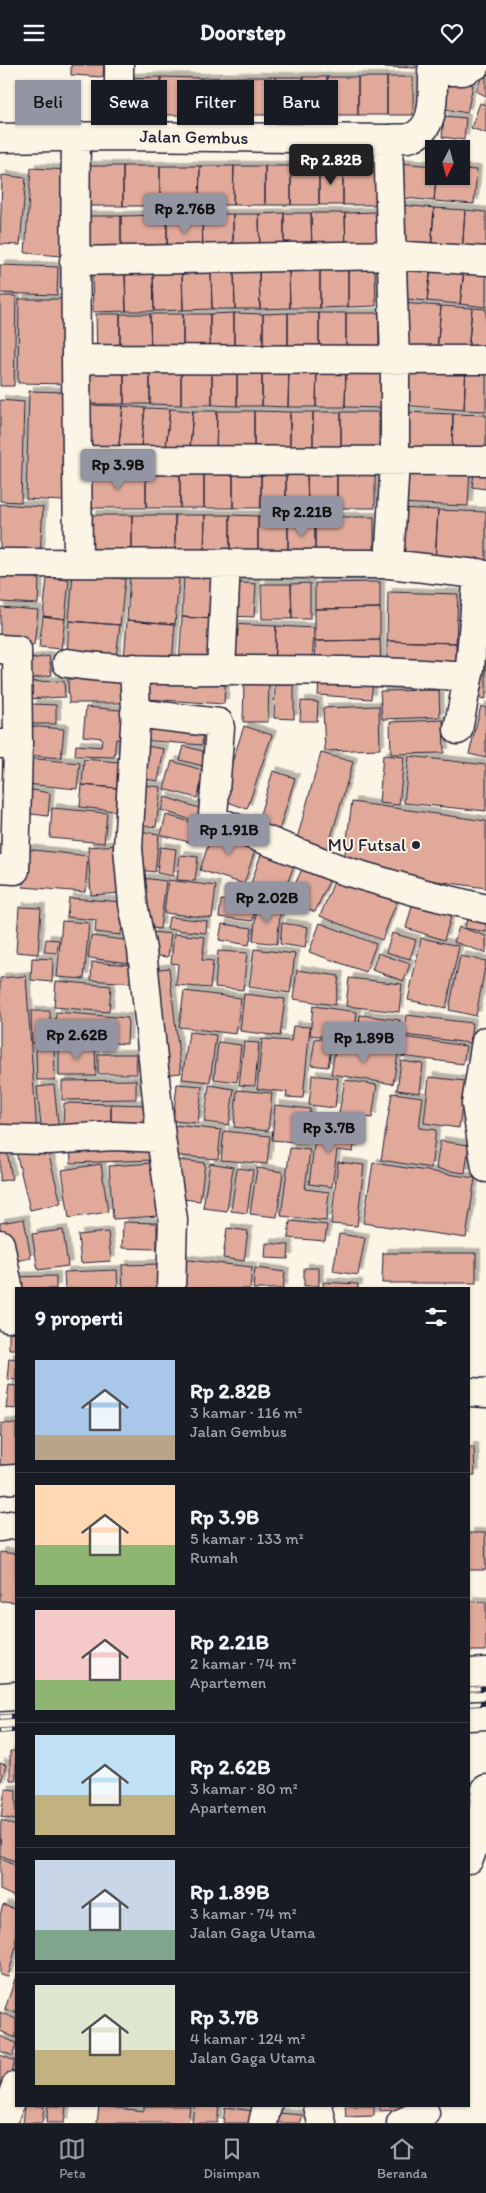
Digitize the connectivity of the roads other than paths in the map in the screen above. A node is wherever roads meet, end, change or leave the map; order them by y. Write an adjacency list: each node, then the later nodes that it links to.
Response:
1 (118, 65): 4 (street)
2 (476, 65): 3 (street)
3 (432, 68): 7 (street, Jalan Gembus)
4 (119, 136): 5 (street, Jalan Gembus); 7 (street, Jalan Gembus)
5 (76, 137): 6 (street, Jalan Gembus); 9 (street)
6 (0, 138)
7 (388, 139): 8 (street)
8 (391, 255): 9 (street); 10 (street); 12 (street)
9 (74, 261): 11 (street)
10 (486, 261)
11 (77, 359): 12 (street); 14 (street)
12 (395, 360): 13 (street); 16 (street)
13 (486, 360)
14 (77, 460): 16 (street); 18 (street)
15 (486, 461): 16 (street)
16 (395, 462): 20 (street)
17 (0, 563): 18 (street)
18 (78, 563): 19 (street)
19 (226, 563): 20 (street); 25 (street)
20 (390, 564): 21 (street)
21 (482, 574): 26 (street)
22 (0, 649): 29 (street)
23 (67, 663): 24 (street)
24 (134, 668): 25 (street); 27 (street)
25 (221, 670): 26 (street)
26 (468, 677): 28 (street)
27 (135, 713): 32 (street); 34 (street)
28 (458, 730)
29 (9, 744): 30 (street)
30 (8, 834): 31 (street)
31 (0, 869)
32 (486, 909)
33 (486, 1041): 36 (street)
34 (161, 1138): 35 (street); 38 (street)
35 (0, 1139)
36 (486, 1168)
37 (0, 1244): 39 (street)
38 (171, 1287)
39 (8, 1325)
40 (470, 1392): 41 (street)
41 (486, 1393)
42 (15, 1479): 43 (street)
43 (0, 1480)
44 (0, 1517): 46 (street)
45 (15, 1524): 46 (street)
46 (0, 1527)
47 (486, 1672): 48 (street)
48 (470, 1673)
49 (15, 1696): 50 (street)
50 (0, 1697)
51 (470, 1715): 52 (street)
52 (486, 1715)
53 (486, 1789): 54 (street)
54 (470, 1856)
55 (15, 2089): 58 (street)
56 (267, 2107): 59 (street)
57 (318, 2107): 60 (street)
58 (2, 2123)
59 (263, 2123)
60 (322, 2123)

